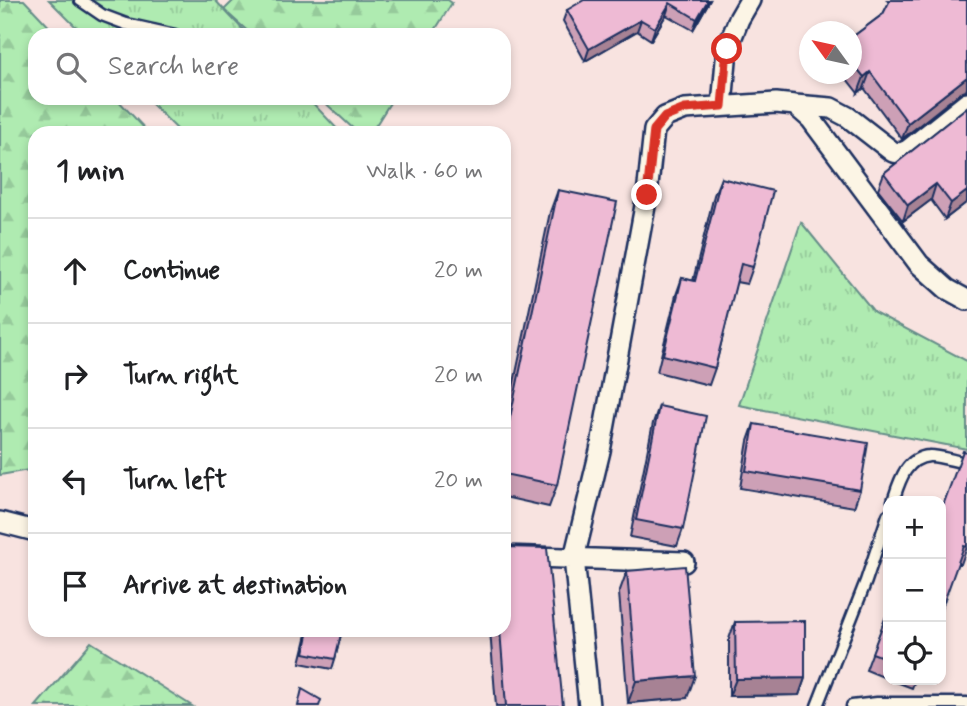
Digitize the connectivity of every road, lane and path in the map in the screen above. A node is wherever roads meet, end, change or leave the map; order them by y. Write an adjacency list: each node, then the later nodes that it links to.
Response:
1 (80, 0): 3 (lane)
2 (750, 0): 6 (street)
3 (144, 28)
4 (967, 103): 5 (street)
5 (796, 105): 6 (street); 7 (street)
6 (722, 106): 14 (street)
7 (967, 300)
8 (967, 463): 9 (lane)
9 (895, 496)
10 (0, 522): 11 (street)
11 (28, 529)
12 (883, 530): 18 (lane)
13 (511, 556): 14 (street)
14 (574, 558): 15 (street); 17 (street)
15 (684, 562)
16 (967, 703): 19 (lane)
17 (589, 706)
18 (817, 706)
19 (852, 706)

